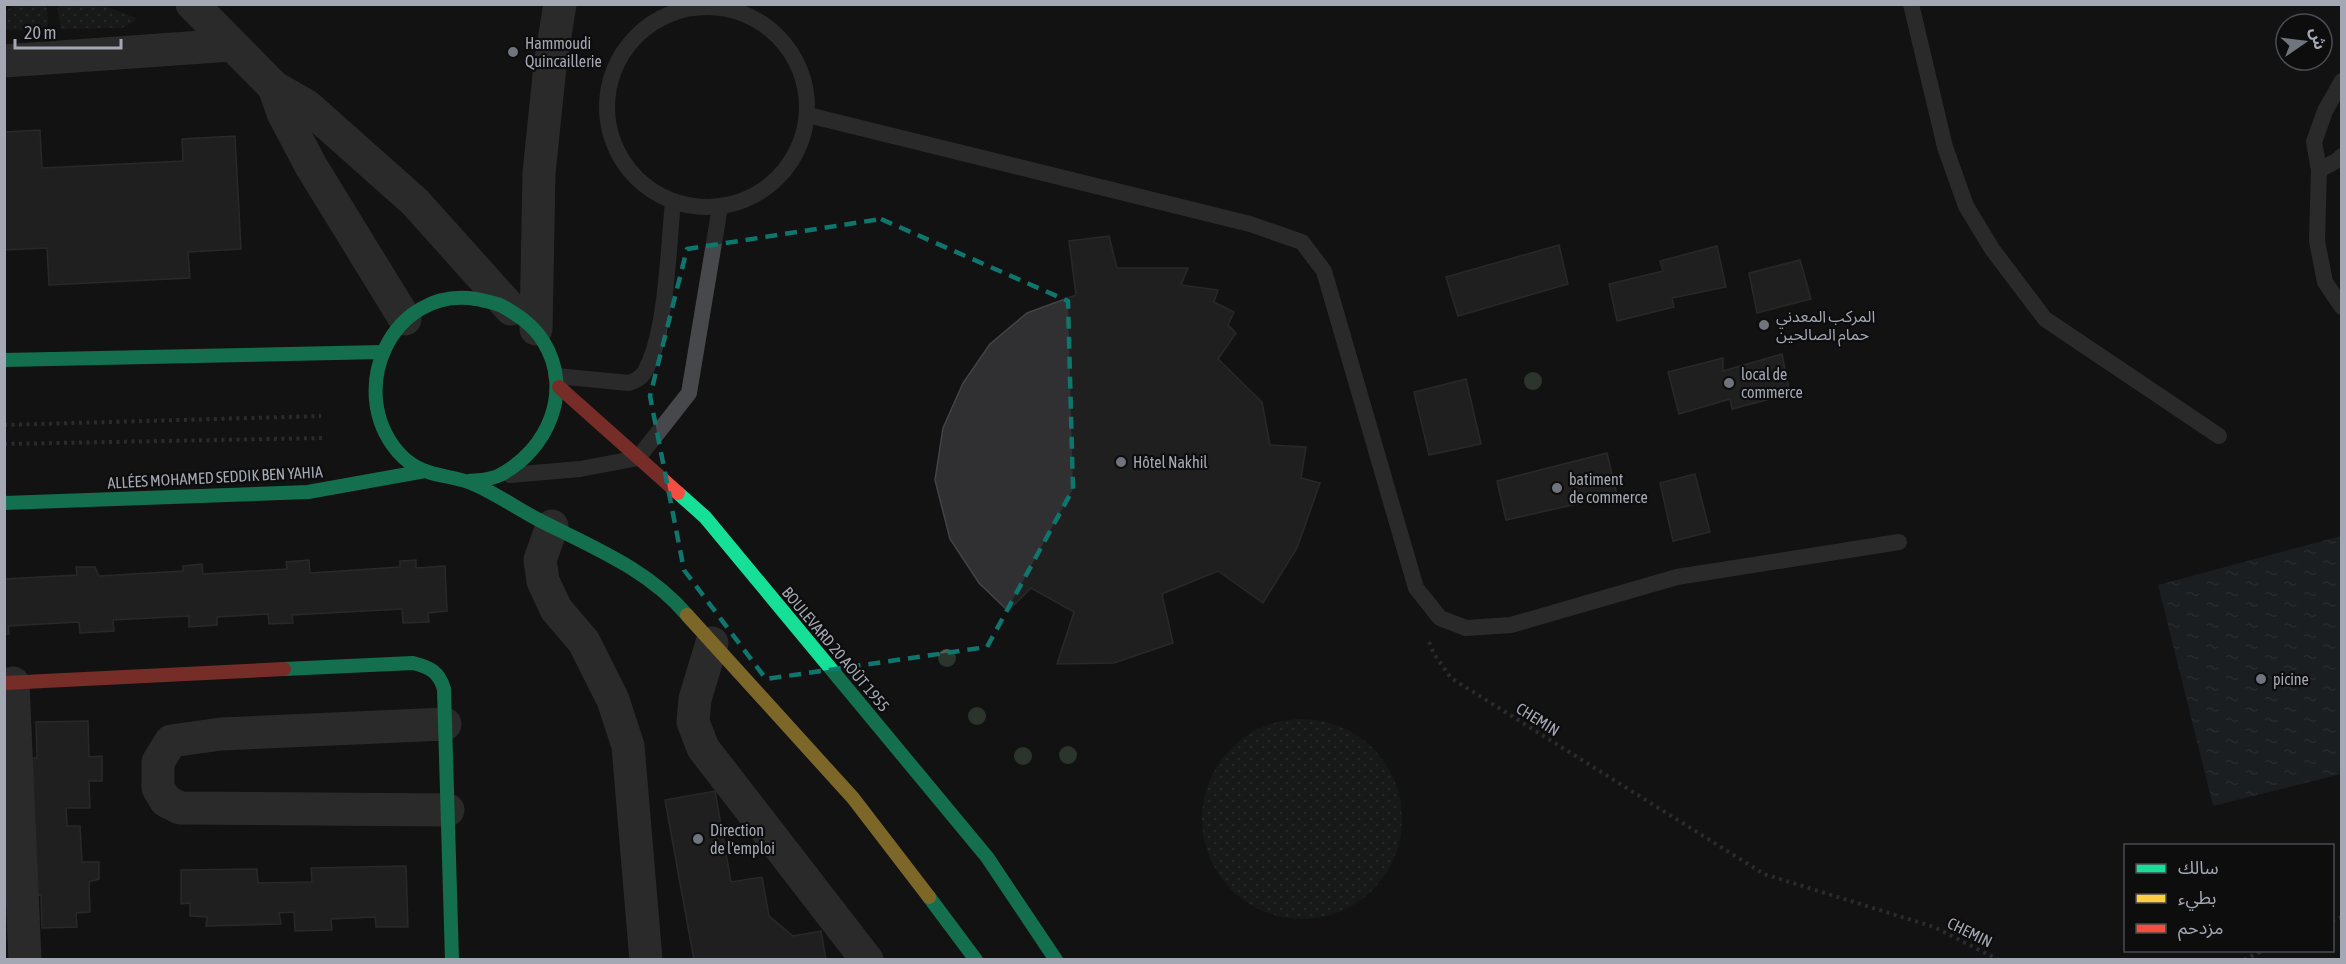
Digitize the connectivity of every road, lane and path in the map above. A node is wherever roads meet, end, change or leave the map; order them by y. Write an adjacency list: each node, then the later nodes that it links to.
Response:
1 (192, 4): 5 (street)
2 (560, 4): 17 (street)
3 (1911, 4): 23 (lane)
4 (667, 9): 9 (lane); 12 (lane)
5 (231, 45): 6 (street); 8 (street)
6 (4, 61)
7 (2342, 81): 11 (lane)
8 (274, 87): 15 (street); 16 (street)
9 (808, 115): 13 (lane); 32 (lane)
10 (2342, 156): 11 (lane)
11 (2319, 170): 14 (lane)
12 (674, 202): 13 (lane); 20 (lane)
13 (720, 207): 26 (lane)
14 (2342, 307)
15 (511, 309): 16 (street); 17 (street)
16 (405, 319): 18 (street)
17 (536, 329): 20 (street)
18 (382, 352): 19 (street); 27 (street)
19 (4, 360)
20 (557, 381): 26 (street, BOULEVARD 20 AOÛT 1955); 28 (street)
21 (321, 416): 22 (path)
22 (4, 425)
23 (2219, 436)
24 (323, 438): 25 (path)
25 (4, 444)
26 (638, 458): 28 (lane); 44 (street, BOULEVARD 20 AOÛT 1955)
27 (425, 471): 29 (street); 30 (street, ALLÉES MOHAMED SEDDIK BEN YAHIA)
28 (497, 477): 29 (street)
29 (469, 482): 31 (street)
30 (4, 503)
31 (552, 526): 34 (street); 41 (street)
32 (1899, 542)
33 (1426, 634): 45 (path, CHEMIN)
34 (712, 643): 42 (street); 43 (street)
35 (9, 683): 36 (street); 39 (street)
36 (445, 724): 37 (street); 37 (street)
37 (448, 810): 40 (street)
38 (2262, 952): 46 (path)
39 (25, 960)
40 (452, 960)
41 (646, 960)
42 (867, 960)
43 (976, 960)
44 (1056, 960)
45 (1999, 960)
46 (2244, 960)

